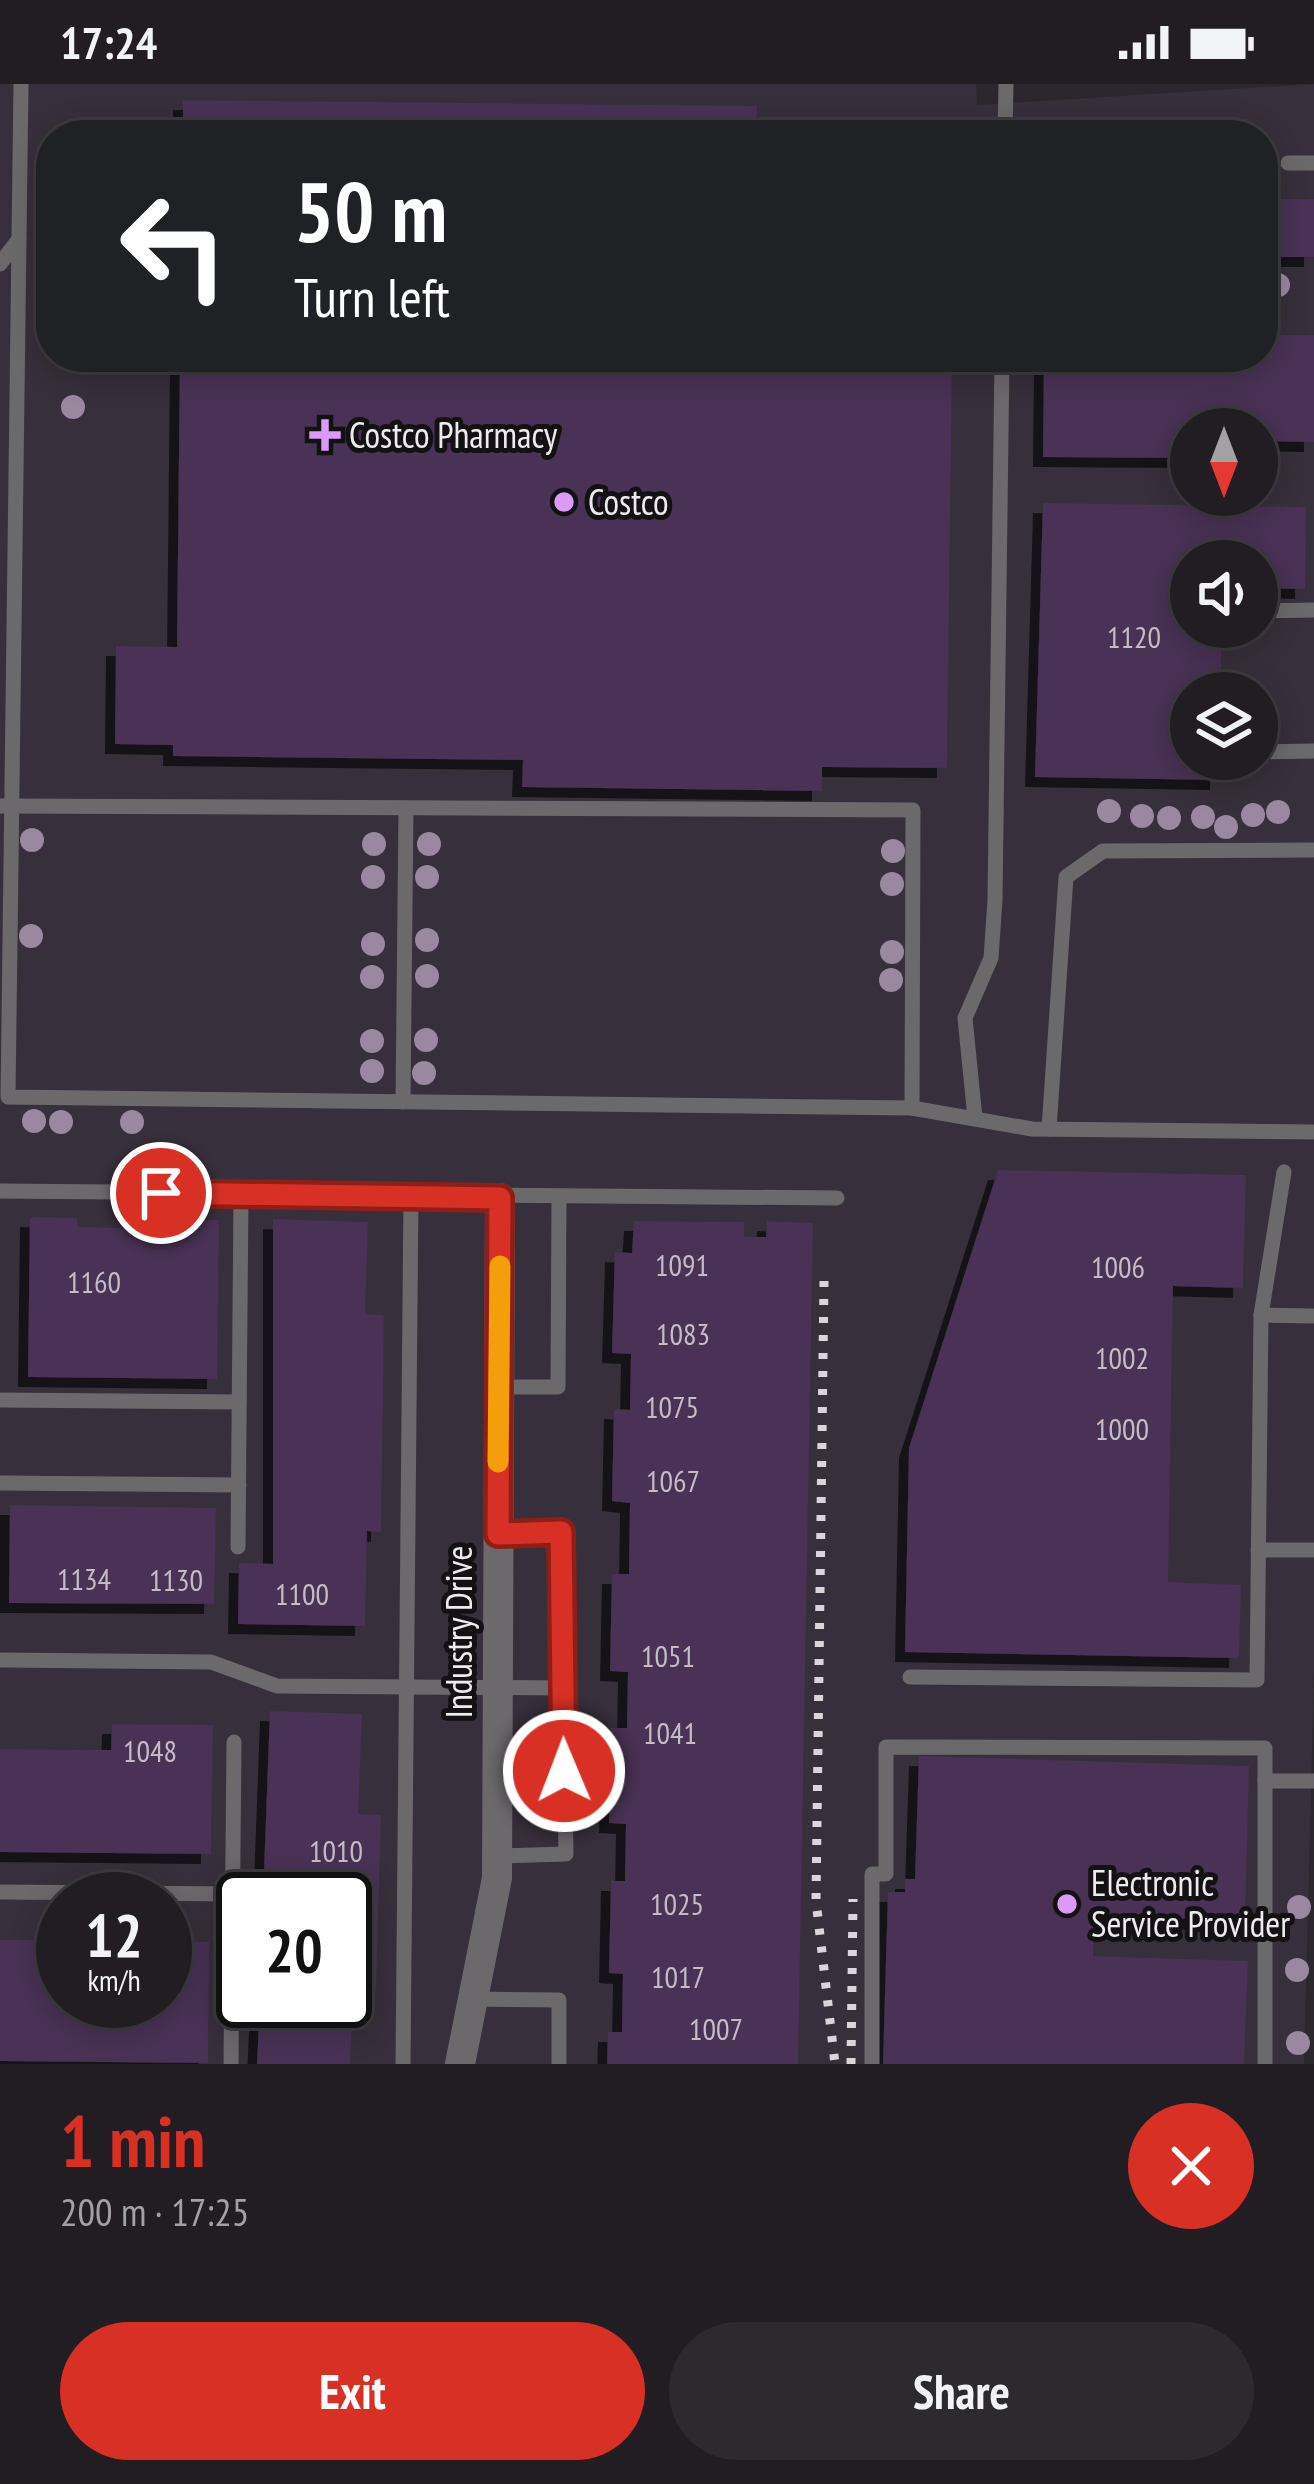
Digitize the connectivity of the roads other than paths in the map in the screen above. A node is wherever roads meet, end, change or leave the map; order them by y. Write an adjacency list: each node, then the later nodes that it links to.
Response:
1 (21, 84): 6 (lane)
2 (1006, 84): 3 (lane)
3 (1005, 120)
4 (1288, 163): 5 (lane)
5 (1314, 164)
6 (19, 239): 7 (lane); 13 (lane)
7 (0, 263)
8 (1002, 372): 19 (lane)
9 (1314, 610): 10 (lane)
10 (1278, 611)
11 (1314, 751): 12 (lane)
12 (1278, 752)
13 (6, 806): 14 (lane); 16 (lane)
14 (406, 808): 17 (lane); 18 (lane)
15 (1314, 850): 20 (lane)
16 (4, 1097): 17 (lane)
17 (403, 1102): 18 (lane)
18 (912, 1108): 19 (lane)
19 (975, 1118): 20 (lane)
20 (1049, 1129): 21 (lane)
21 (1314, 1132)
22 (1284, 1172): 29 (lane)
23 (0, 1191): 24 (lane)
24 (241, 1194): 25 (lane); 33 (lane)
25 (411, 1195): 26 (lane); 42 (lane)
26 (500, 1198): 27 (lane); 31 (street, Industry Drive)
27 (559, 1198): 28 (lane); 31 (lane)
28 (837, 1198)
29 (1261, 1315): 30 (lane); 38 (lane)
30 (1314, 1316)
31 (499, 1387): 36 (street, Industry Drive)
32 (0, 1400): 33 (lane)
33 (239, 1402): 35 (lane)
34 (0, 1483): 35 (lane)
35 (238, 1485): 37 (lane)
36 (498, 1534): 43 (lane); 44 (street, Industry Drive)
37 (238, 1547)
38 (1258, 1550): 39 (lane); 41 (lane)
39 (1314, 1550)
40 (0, 1660): 42 (lane)
41 (910, 1677)
42 (406, 1688): 44 (lane); 55 (lane)
43 (563, 1688): 44 (lane); 48 (lane)
44 (497, 1689): 48 (street, Industry Drive)
45 (234, 1742): 49 (lane)
46 (1265, 1781): 47 (lane); 58 (lane); 59 (lane)
47 (1314, 1781)
48 (496, 1856): 52 (street, Industry Drive)
49 (233, 1872)
50 (0, 1892): 51 (lane)
51 (216, 1894)
52 (473, 1999): 56 (street, Industry Drive); 57 (lane)
53 (231, 2028): 54 (lane)
54 (231, 2064)
55 (403, 2064)
56 (460, 2064)
57 (559, 2064)
58 (872, 2064)
59 (1265, 2064)

